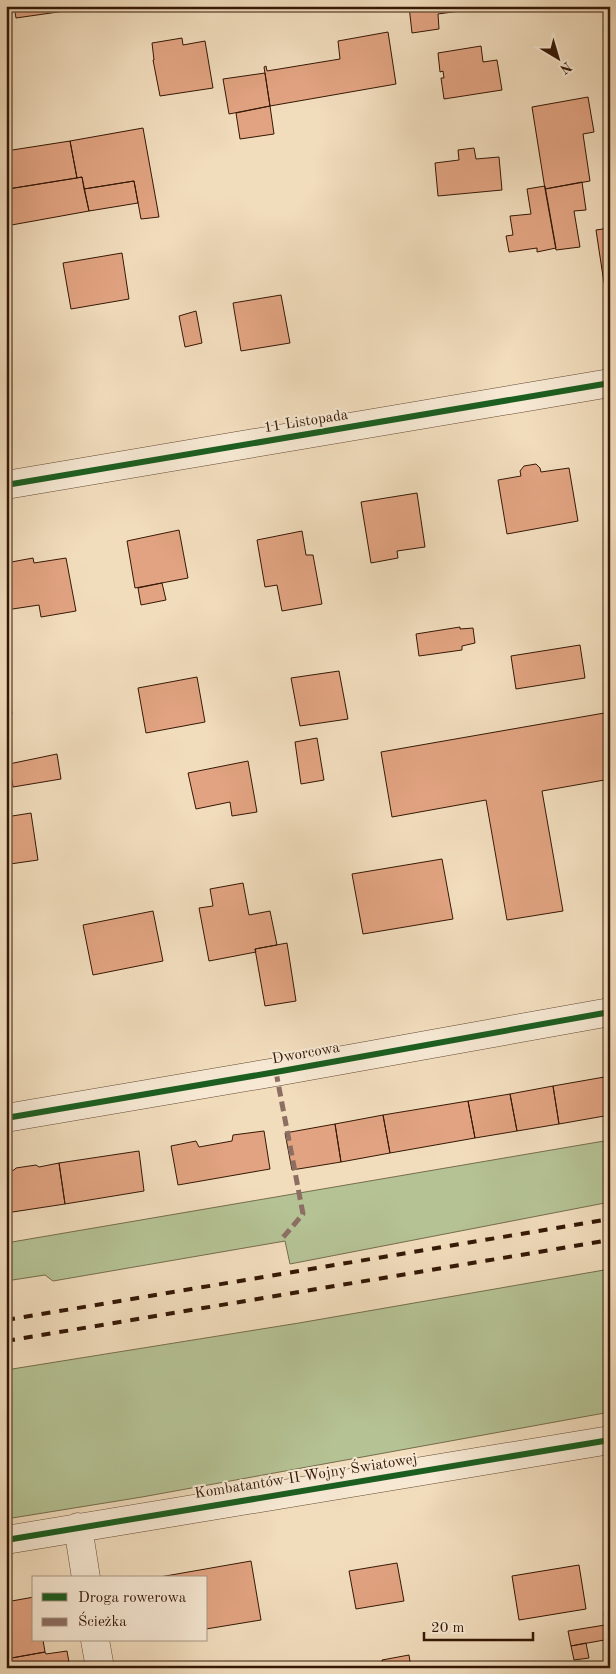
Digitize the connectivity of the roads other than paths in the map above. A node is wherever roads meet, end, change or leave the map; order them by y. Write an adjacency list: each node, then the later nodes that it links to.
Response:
1 (610, 383): 2 (street, 11 Listopada)
2 (6, 485)
3 (610, 1012): 4 (street, Dworcowa)
4 (6, 1118)
5 (610, 1440): 6 (street, Kombatantów II Wojny Światowej)
6 (78, 1527): 7 (street, Kombatantów II Wojny Światowej); 8 (street)
7 (6, 1540)
8 (86, 1576)
9 (96, 1642): 10 (street)
10 (100, 1668)

